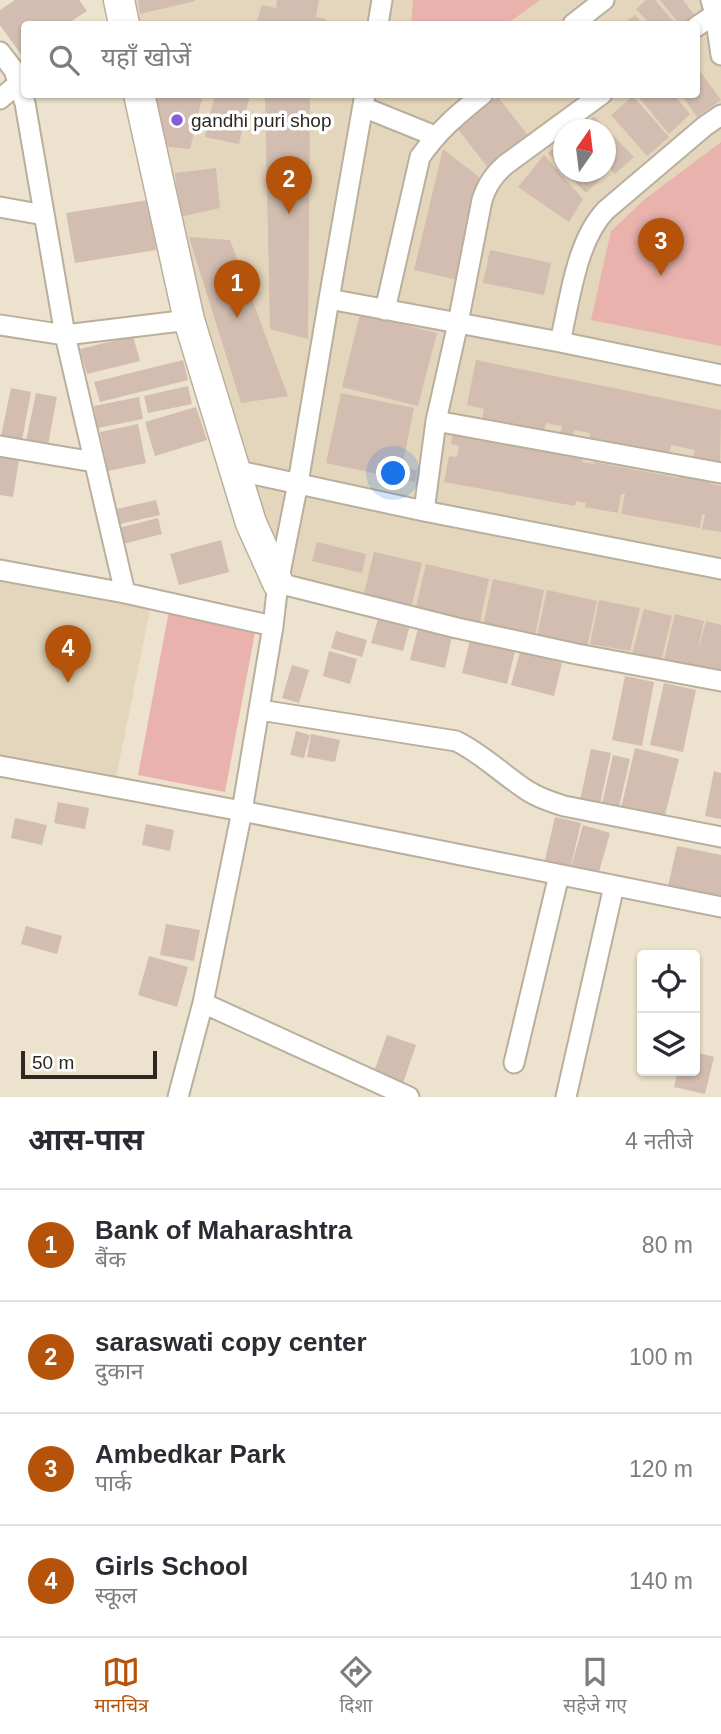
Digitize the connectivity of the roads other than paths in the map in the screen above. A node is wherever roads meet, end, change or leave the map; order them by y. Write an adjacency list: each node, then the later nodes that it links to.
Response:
1 (119, 0): 5 (main road)
2 (382, 0): 6 (street)
3 (604, 0): 7 (street)
4 (716, 12): 8 (street); 10 (street)
5 (123, 21)
6 (378, 21)
7 (577, 21)
8 (700, 24)
9 (0, 52): 11 (street)
10 (721, 55)
11 (21, 81)
12 (21, 84): 17 (street)
13 (24, 98): 22 (street)
14 (140, 98): 25 (main road)
15 (478, 98): 20 (street)
16 (596, 98): 26 (street)
17 (0, 99)
18 (364, 101): 20 (street); 23 (street)
19 (721, 115): 29 (street)
20 (435, 136): 24 (street)
21 (0, 207): 22 (street)
22 (44, 215): 28 (street)
23 (330, 299): 24 (street); 36 (street)
24 (385, 310): 26 (street)
25 (190, 320): 28 (street); 34 (main road)
26 (458, 323): 29 (street); 31 (street)
27 (0, 325): 28 (street)
28 (65, 335): 33 (street)
29 (560, 342): 30 (street)
30 (721, 375)
31 (436, 421): 35 (street); 37 (street)
32 (0, 446): 33 (street)
33 (94, 462): 41 (street)
34 (234, 470): 36 (street); 40 (main road)
35 (721, 473)
36 (298, 483): 37 (street); 40 (street)
37 (424, 511): 38 (street)
38 (721, 569)
39 (0, 570): 41 (street)
40 (278, 583): 42 (street); 43 (street)
41 (125, 593): 42 (street)
42 (273, 625): 44 (street)
43 (721, 681)
44 (260, 710): 46 (street); 47 (street)
45 (0, 766): 46 (street)
46 (242, 811): 48 (street); 51 (street)
47 (721, 837)
48 (559, 875): 49 (street); 52 (street)
49 (614, 886): 50 (street); 55 (street)
50 (721, 907)
51 (203, 1003): 53 (street); 54 (street)
52 (514, 1063)
53 (178, 1097)
54 (410, 1097)
55 (566, 1097)

